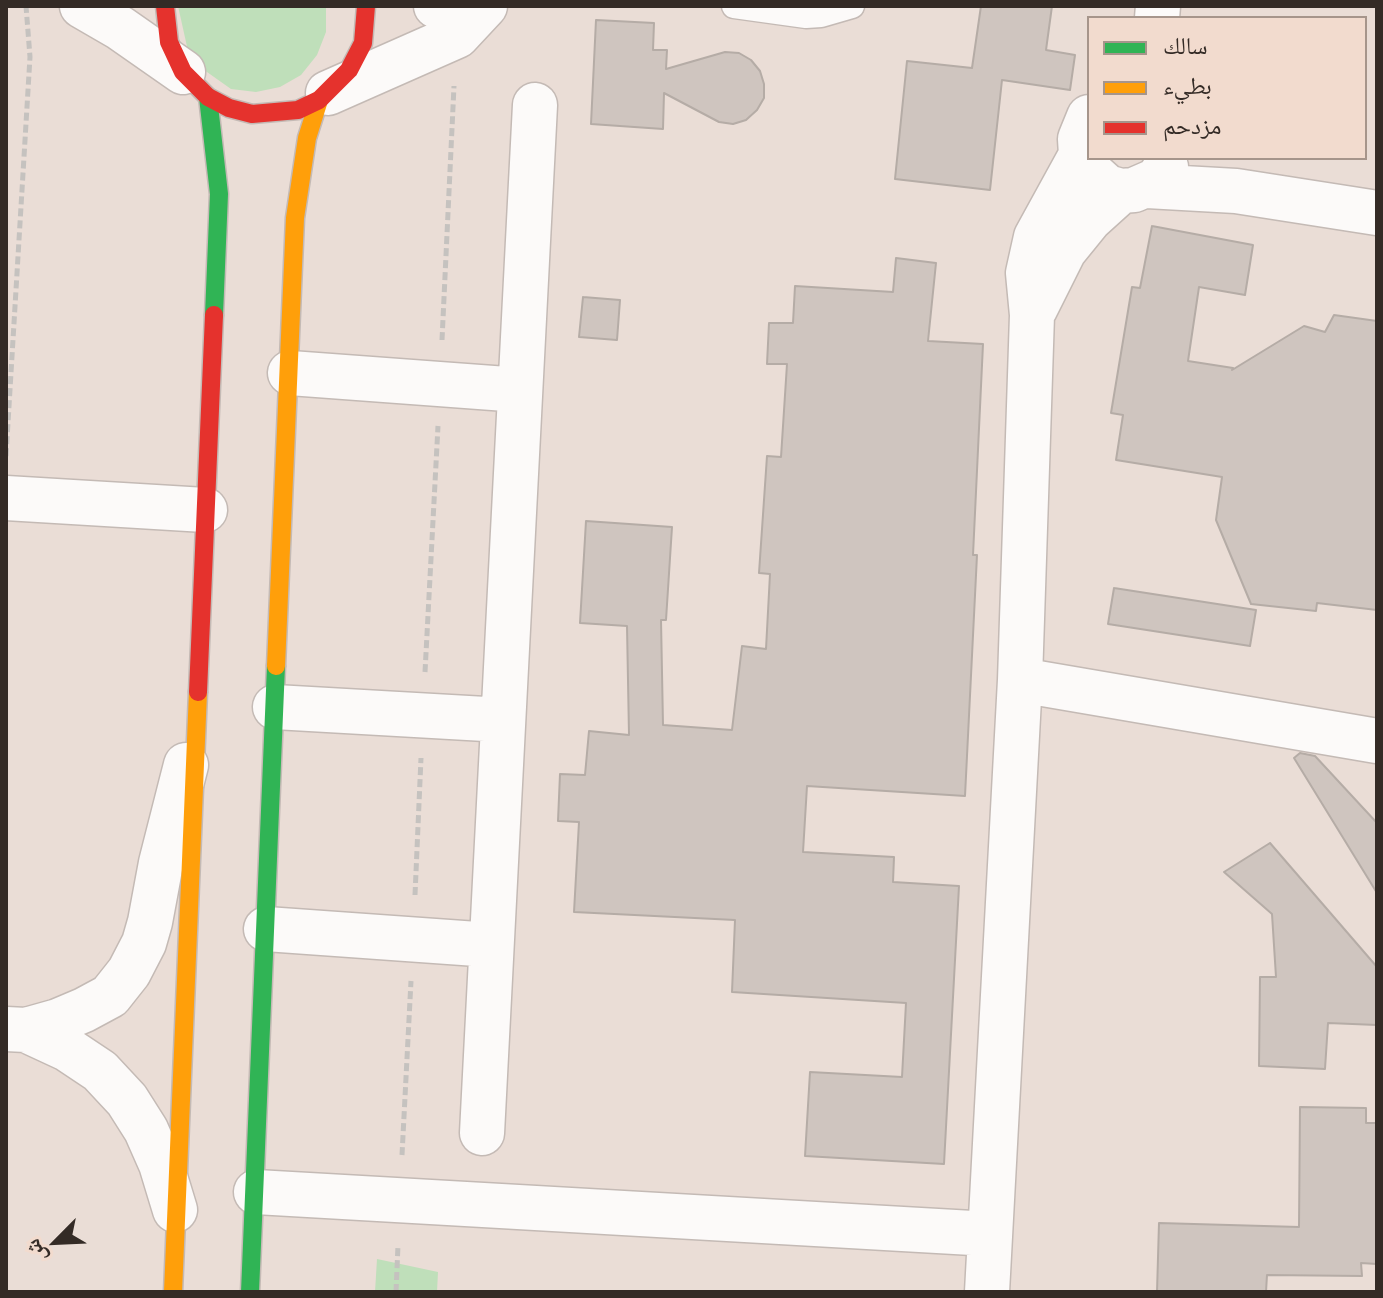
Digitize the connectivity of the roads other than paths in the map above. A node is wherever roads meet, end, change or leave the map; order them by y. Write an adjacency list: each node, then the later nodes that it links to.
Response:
1 (82, 6): 7 (street)
2 (165, 6): 7 (main road)
3 (366, 6): 8 (main road)
4 (734, 6): 5 (lane)
5 (852, 6)
6 (463, 14): 8 (street)
7 (196, 85): 8 (main road); 19 (main road)
8 (324, 96): 16 (main road)
9 (535, 105): 17 (street)
10 (1085, 136): 12 (street); 15 (street)
11 (1206, 160): 13 (street)
12 (1146, 178): 13 (street); 15 (street)
13 (1280, 197): 14 (street)
14 (1377, 213)
15 (1032, 315): 20 (street)
16 (290, 373): 17 (street); 21 (main road)
17 (520, 390): 22 (street)
18 (6, 498): 19 (street)
19 (205, 510): 23 (main road)
20 (1020, 680): 24 (street); 31 (street)
21 (275, 707): 22 (street); 25 (main road)
22 (503, 720): 26 (street)
23 (196, 731): 27 (street); 30 (main road)
24 (1377, 741)
25 (266, 929): 26 (street); 29 (main road)
26 (491, 945): 28 (street)
27 (16, 1029): 30 (street)
28 (482, 1133)
29 (256, 1192): 31 (street); 33 (main road)
30 (184, 1234): 32 (main road)
31 (990, 1234): 34 (street)
32 (173, 1292)
33 (250, 1292)
34 (987, 1292)

